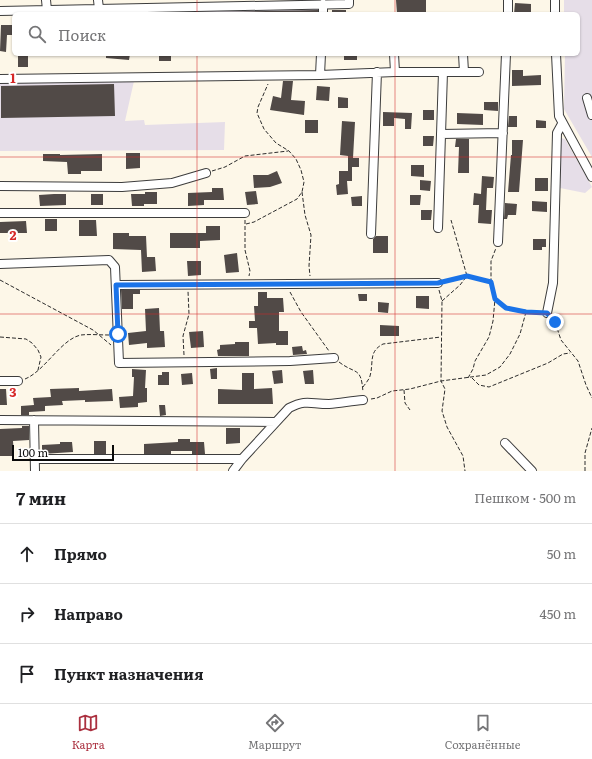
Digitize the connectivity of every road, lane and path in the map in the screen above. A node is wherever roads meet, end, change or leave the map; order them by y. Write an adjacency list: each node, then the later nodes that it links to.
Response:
1 (46, 0): 9 (street)
2 (98, 0): 8 (street)
3 (349, 0): 7 (street)
4 (508, 0): 11 (street)
5 (555, 0): 12 (street)
6 (265, 3): 7 (street); 8 (street)
7 (320, 3)
8 (99, 9): 9 (street)
9 (47, 10): 10 (street)
10 (0, 11)
11 (508, 12)
12 (555, 12)
13 (321, 56): 24 (street)
14 (394, 56): 19 (street)
15 (464, 56): 21 (street)
16 (506, 56): 29 (street)
17 (556, 56): 28 (street)
18 (378, 72): 19 (street); 24 (street); 41 (street)
19 (395, 72): 20 (street)
20 (443, 72): 21 (street); 30 (street)
21 (464, 72): 22 (street)
22 (479, 72)
23 (271, 75): 24 (street); 25 (street); 31 (path)
24 (320, 75)
25 (0, 79)
26 (587, 98): 27 (street)
27 (592, 115)
28 (562, 124): 33 (street); 56 (street)
29 (503, 133): 30 (street); 42 (street)
30 (441, 134): 40 (street)
31 (288, 151): 32 (path); 35 (path)
32 (206, 173): 34 (street)
33 (592, 177)
34 (0, 186)
35 (302, 192): 39 (path); 50 (path)
36 (0, 213): 37 (street)
37 (245, 213): 39 (path)
38 (451, 220): 44 (path)
39 (246, 224): 48 (path)
40 (438, 228)
41 (371, 234)
42 (498, 242): 46 (path)
43 (0, 264): 51 (street)
44 (467, 276): 46 (path); 47 (path); 54 (path)
45 (0, 280): 58 (path)
46 (491, 282): 53 (path)
47 (438, 283): 50 (street); 54 (path)
48 (248, 284): 49 (street); 52 (street)
49 (286, 284): 50 (street); 63 (path)
50 (311, 284)
51 (116, 285): 52 (street); 57 (street)
52 (188, 285): 64 (path)
53 (495, 299): 55 (path); 66 (path)
54 (442, 301): 60 (path)
55 (526, 312): 56 (path); 67 (path)
56 (547, 313): 62 (path)
57 (118, 334): 58 (path); 61 (street)
58 (100, 335): 61 (path); 65 (path)
59 (0, 337): 65 (path)
60 (442, 337): 70 (path); 71 (path)
61 (119, 350): 64 (street)
62 (571, 353): 67 (path); 73 (path)
63 (334, 358): 64 (street); 71 (path)
64 (184, 362)
65 (37, 372): 69 (path)
66 (468, 378): 67 (path); 70 (path)
67 (472, 378)
68 (0, 381): 69 (street)
69 (18, 381)
70 (441, 381): 72 (path); 85 (path)
71 (363, 388): 74 (path)
72 (404, 390): 74 (path); 75 (path)
73 (592, 398)
74 (363, 400): 78 (street)
75 (410, 410)
76 (0, 420): 77 (street)
77 (34, 420): 78 (street); 81 (street)
78 (276, 422): 82 (street)
79 (592, 428): 87 (path)
80 (505, 443): 86 (street)
81 (35, 459): 82 (street); 83 (street)
82 (242, 459): 84 (street)
83 (35, 471)
84 (233, 471)
85 (465, 471)
86 (532, 471)
87 (585, 471)

